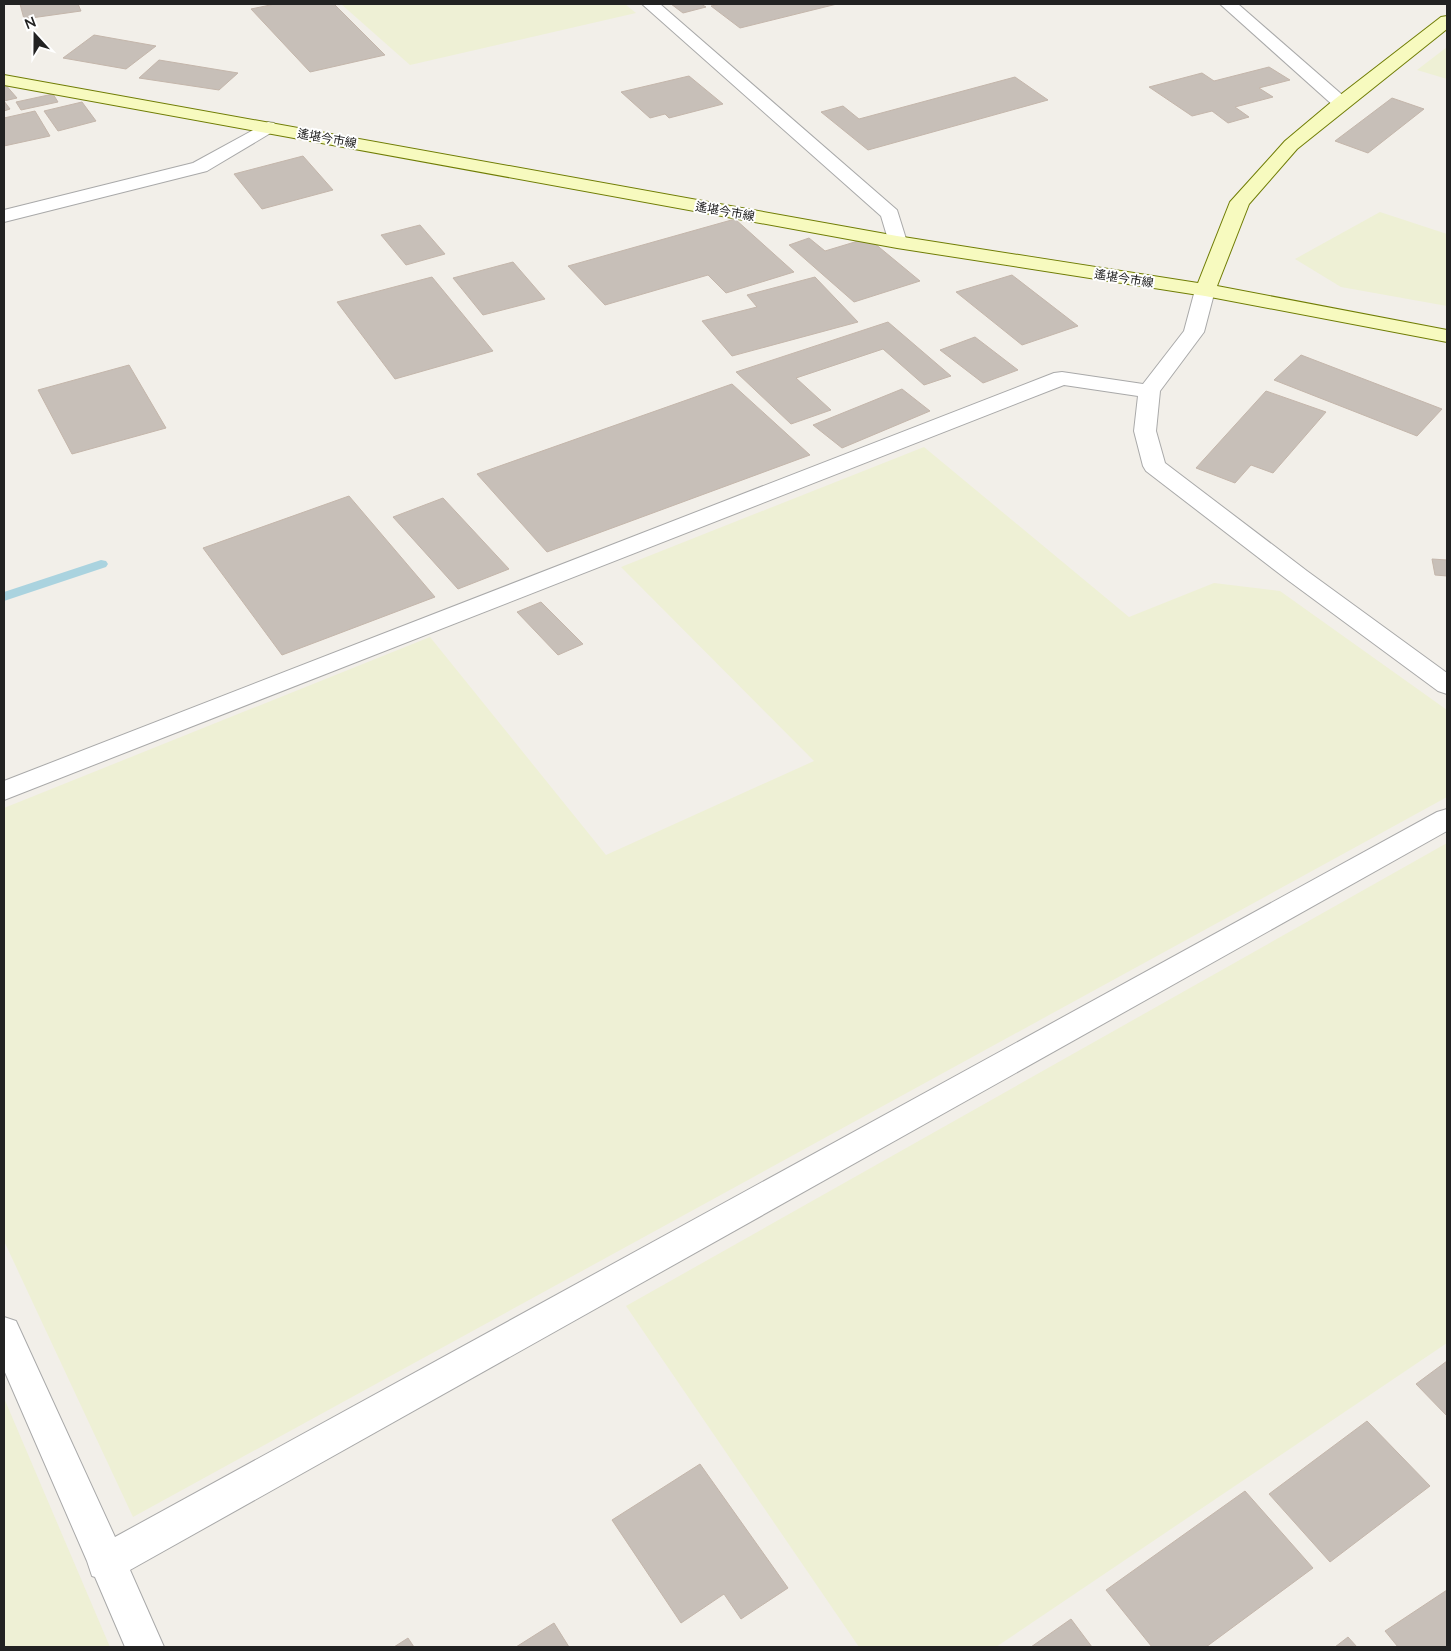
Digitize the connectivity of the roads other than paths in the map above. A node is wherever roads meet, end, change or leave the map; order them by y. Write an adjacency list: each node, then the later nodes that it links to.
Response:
1 (650, 4): 8 (street)
2 (1228, 4): 5 (street)
3 (1447, 21): 5 (main road)
4 (4, 80): 6 (main road, 遙堪今市線)
5 (1341, 103): 9 (main road)
6 (268, 127): 7 (street); 8 (main road, 遙堪今市線)
7 (4, 216)
8 (897, 242): 9 (main road, 遙堪今市線)
9 (1205, 290): 10 (main road, 遙堪今市線); 11 (street)
10 (1447, 336)
11 (1149, 390): 12 (street); 13 (street)
12 (1447, 685)
13 (4, 791)
14 (1447, 819): 16 (street)
15 (4, 1332): 16 (street)
16 (105, 1563): 17 (street)
17 (145, 1647)

